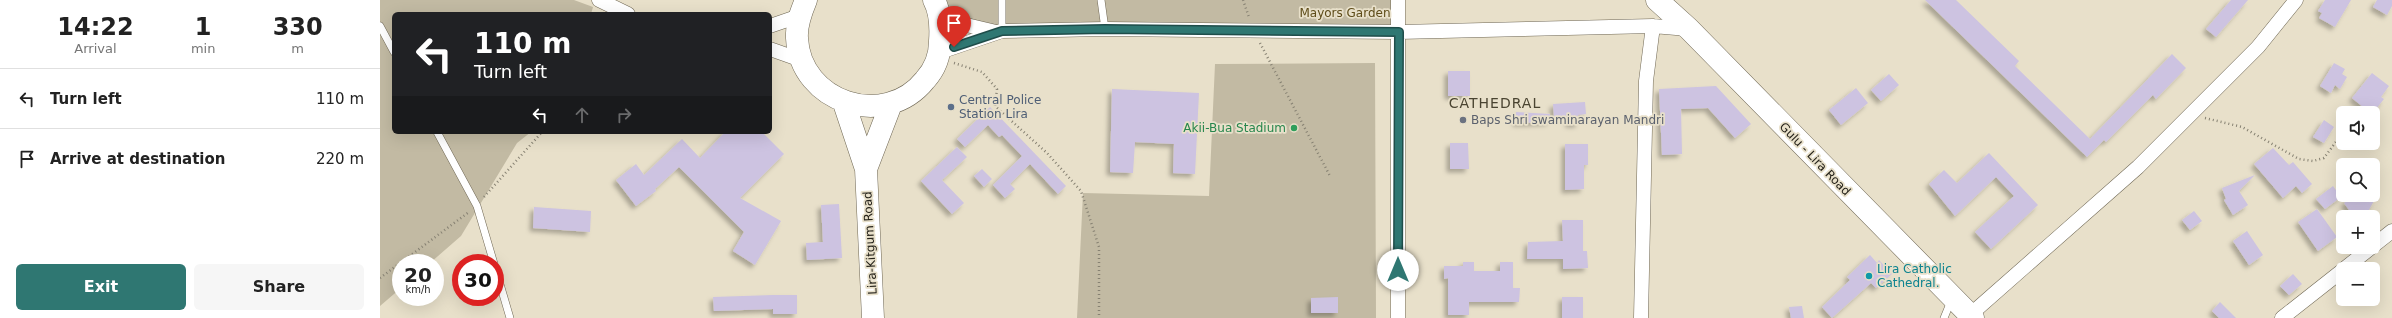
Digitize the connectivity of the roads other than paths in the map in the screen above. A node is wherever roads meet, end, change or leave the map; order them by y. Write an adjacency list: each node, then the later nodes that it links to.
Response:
1 (599, 0): 9 (street)
2 (1002, 0): 15 (lane)
3 (1101, 0): 13 (lane)
4 (1398, 0): 16 (street)
5 (1657, 0): 14 (main road, Gulu - Lira Road)
6 (2296, 0): 29 (street)
7 (802, 8): 10 (street); 20 (main road)
8 (937, 10): 15 (street); 19 (main road)
9 (624, 12)
10 (772, 25)
11 (380, 26): 17 (lane)
12 (1653, 26): 14 (street); 16 (street); 33 (street)
13 (1105, 29): 15 (street); 16 (street)
14 (1689, 29): 28 (main road, Gulu - Lira Road)
15 (999, 32): 19 (street)
16 (1399, 32): 32 (street)
17 (392, 48)
18 (772, 50): 20 (street)
19 (939, 55): 22 (main road)
20 (801, 60): 21 (main road)
21 (844, 103): 22 (main road); 24 (main road, Lira-Kitgum Road)
22 (891, 104): 24 (main road, Lira-Kitgum Road)
23 (438, 134): 30 (lane)
24 (866, 169): 31 (main road, Lira-Kitgum Road)
25 (2392, 231): 26 (street)
26 (2353, 262)
27 (2336, 275): 34 (street)
28 (1948, 308): 29 (main road, Gulu - Lira Road)
29 (1972, 316)
30 (510, 318)
31 (873, 318)
32 (1398, 318)
33 (1641, 318)
34 (2282, 318)

